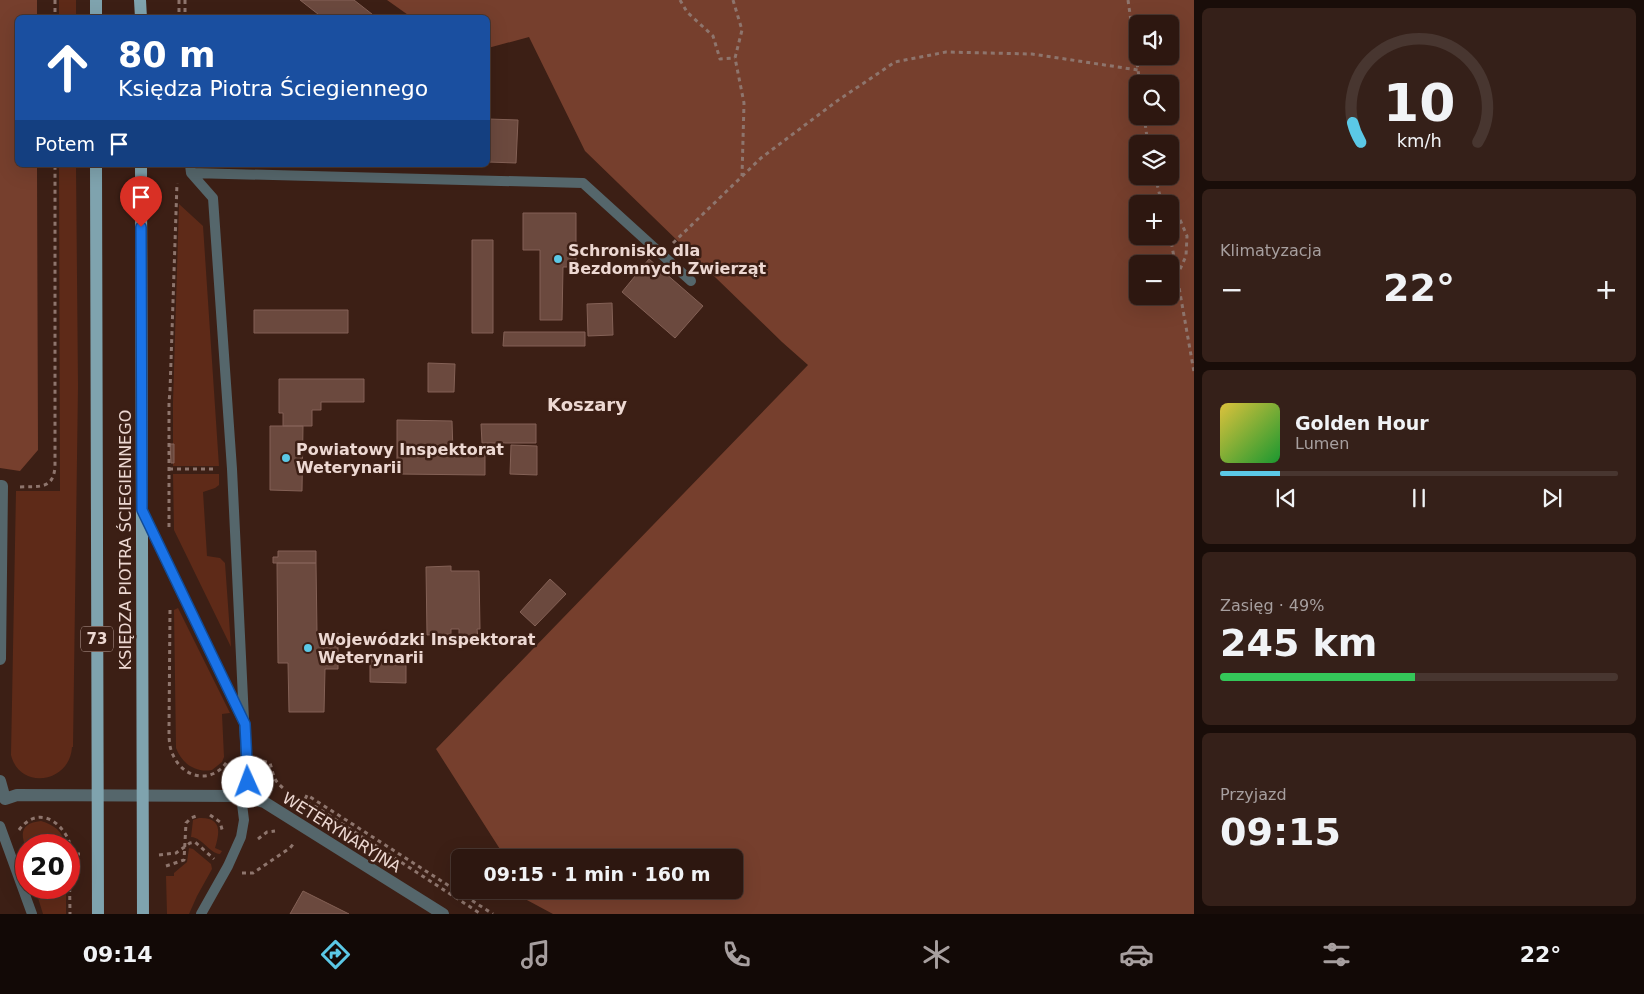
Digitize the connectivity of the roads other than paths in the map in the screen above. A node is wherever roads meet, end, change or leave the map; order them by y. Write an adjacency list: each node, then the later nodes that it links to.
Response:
1 (96, 0): 3 (main road)
2 (140, 0): 4 (main road)
3 (96, 15)
4 (140, 15)
5 (96, 167): 15 (main road, KSIĘDZA PIOTRA ŚCIEGIENNEGO / 73)
6 (141, 167): 10 (main road, KSIĘDZA PIOTRA ŚCIEGIENNEGO)
7 (191, 169): 8 (lane); 12 (lane)
8 (691, 281)
9 (1, 486): 11 (street)
10 (142, 510): 12 (lane); 14 (main road, KSIĘDZA PIOTRA ŚCIEGIENNEGO)
11 (0, 659)
12 (245, 724): 16 (lane)
13 (0, 781): 17 (street)
14 (142, 795): 15 (street, WETERYNARYJNA); 16 (street, WETERYNARYJNA); 21 (main road, KSIĘDZA PIOTRA ŚCIEGIENNEGO)
15 (98, 796): 17 (street, WETERYNARYJNA); 20 (main road, KSIĘDZA PIOTRA ŚCIEGIENNEGO / 73)
16 (241, 796): 22 (lane); 23 (street, WETERYNARYJNA)
17 (3, 802)
18 (0, 826): 19 (lane)
19 (32, 914)
20 (98, 914)
21 (143, 914)
22 (200, 914)
23 (443, 914)

